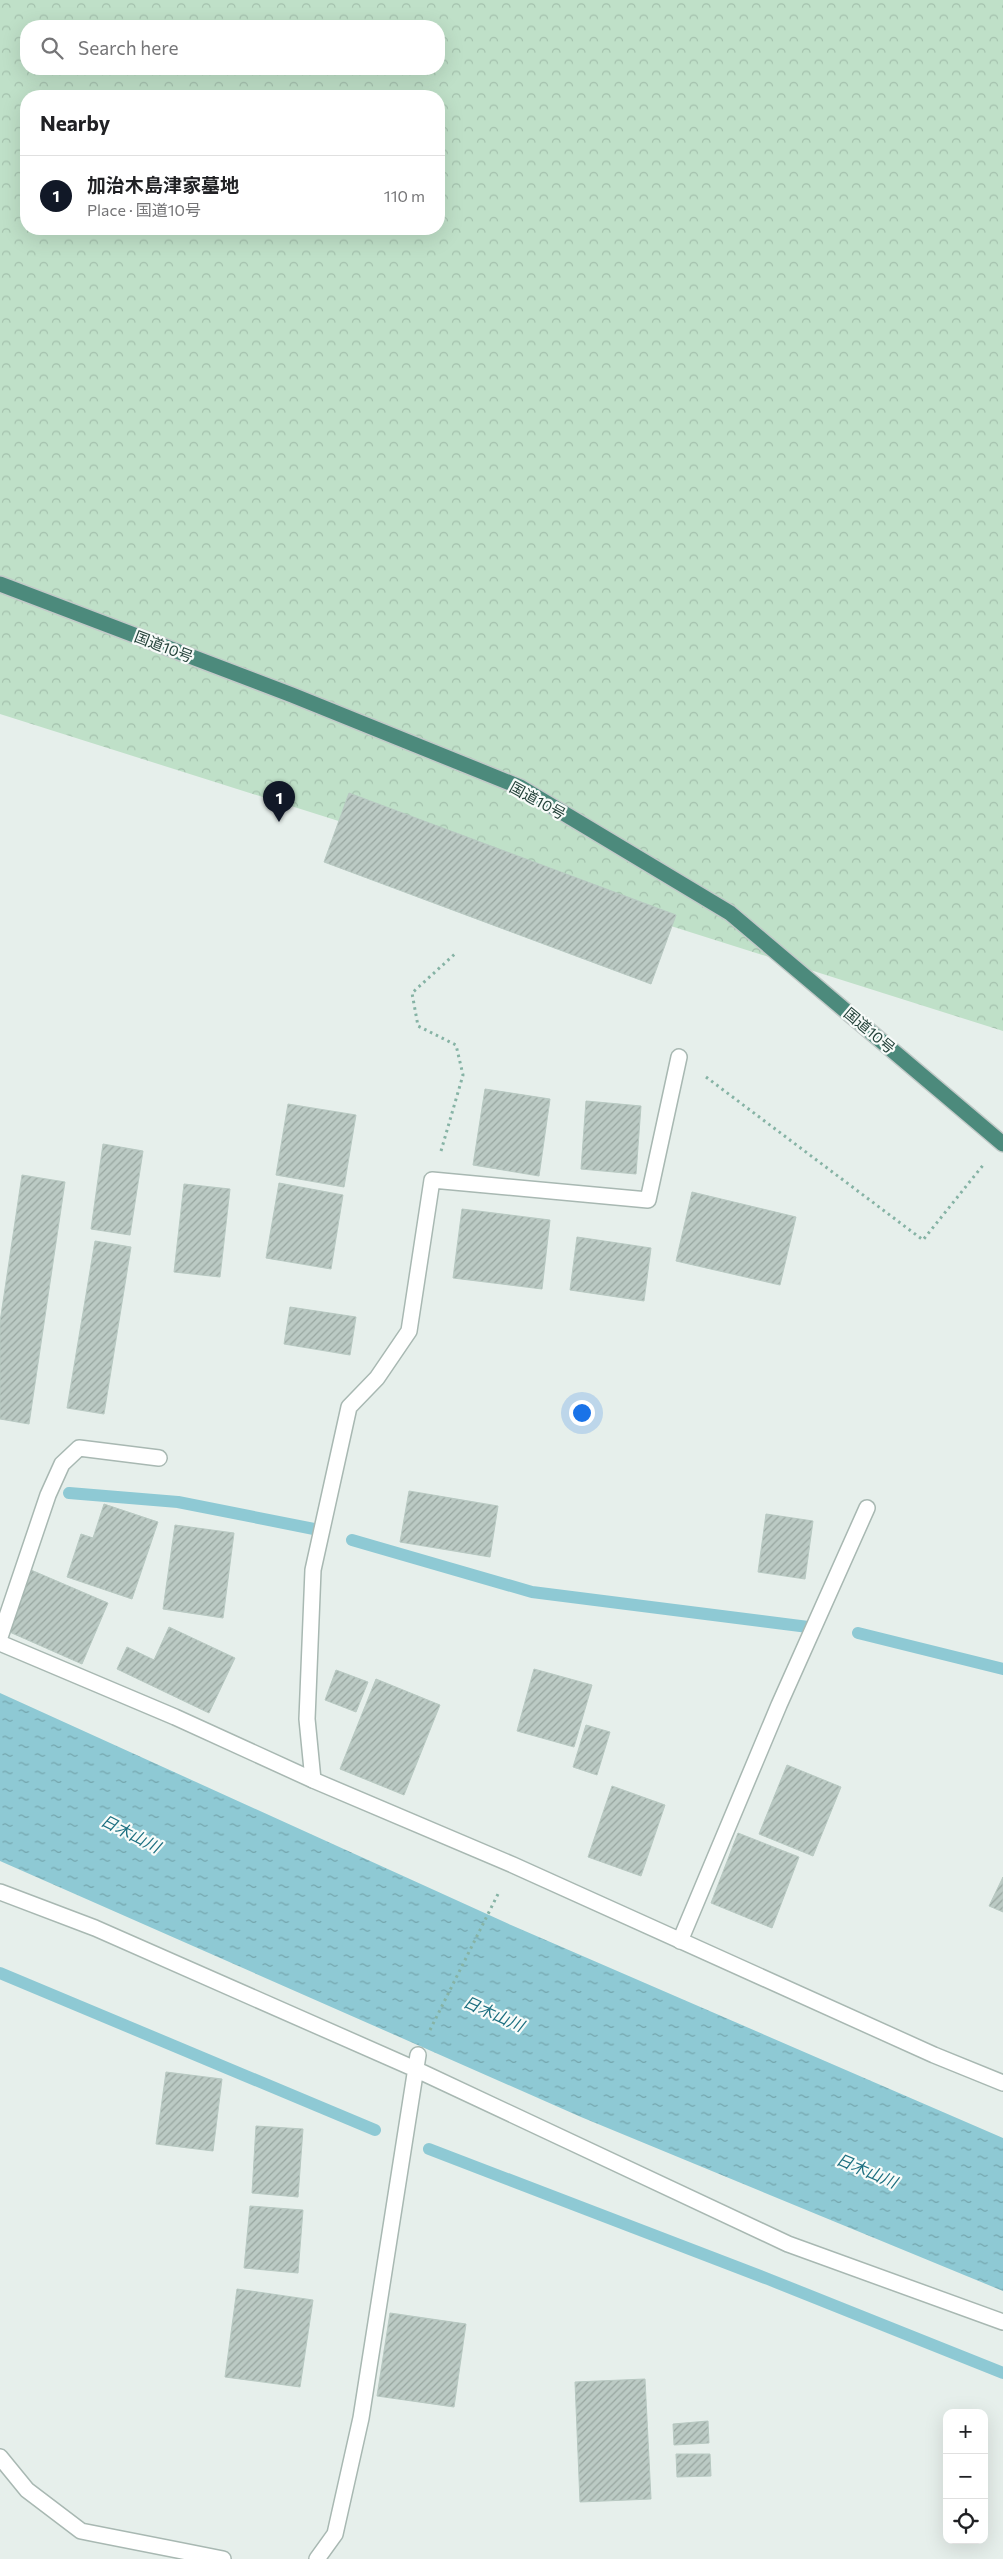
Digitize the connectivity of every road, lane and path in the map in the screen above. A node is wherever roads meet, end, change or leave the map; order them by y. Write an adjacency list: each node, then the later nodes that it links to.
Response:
1 (0, 584): 4 (highway, 国道10号)
2 (458, 952): 5 (path)
3 (679, 1057): 4 (path); 5 (street)
4 (1002, 1143)
5 (432, 1180): 10 (street)
6 (159, 1458): 8 (street)
7 (866, 1508): 13 (street)
8 (0, 1637)
9 (0, 1643): 10 (street)
10 (313, 1780): 13 (street)
11 (500, 1889): 14 (path)
12 (0, 1892): 14 (street)
13 (680, 1941): 15 (street)
14 (416, 2062): 16 (street); 19 (street)
15 (1003, 2083)
16 (1003, 2322)
17 (0, 2457): 18 (street)
18 (223, 2559)
19 (316, 2559)

